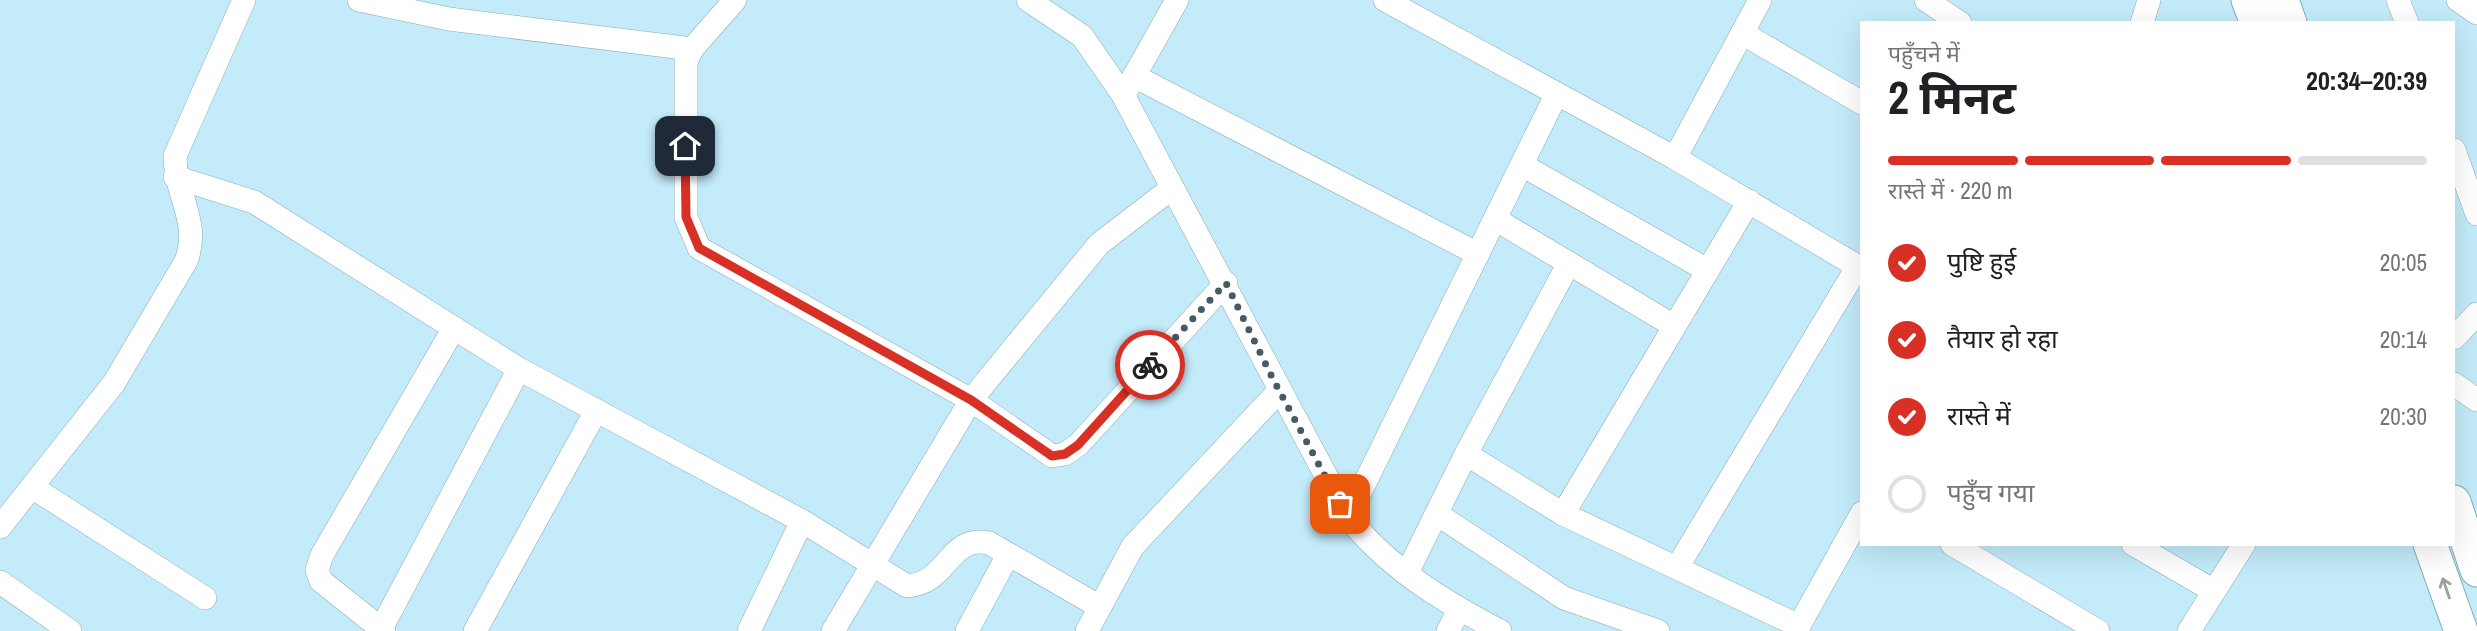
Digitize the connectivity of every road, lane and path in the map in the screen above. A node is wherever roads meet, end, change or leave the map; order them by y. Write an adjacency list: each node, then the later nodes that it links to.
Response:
1 (244, 0): 29 (street)
2 (359, 0): 22 (street)
3 (735, 0): 22 (street)
4 (1028, 0): 23 (street)
5 (1177, 0): 23 (street)
6 (1385, 0): 14 (street)
7 (1760, 0): 21 (street)
8 (1926, 0): 16 (street)
9 (2148, 0): 17 (street)
10 (2249, 0): 18 (main road)
11 (2282, 0): 19 (main road)
12 (2398, 0): 20 (street)
13 (2458, 0): 15 (street)
14 (1426, 10): 24 (street)
15 (2477, 13)
16 (1958, 21)
17 (2143, 21)
18 (2256, 21)
19 (2289, 21)
20 (2406, 21)
21 (1742, 33): 25 (street); 27 (street)
22 (692, 49): 46 (street)
23 (1129, 86): 30 (street); 34 (street)
24 (1556, 95): 27 (street); 28 (street)
25 (1860, 102)
26 (2455, 153): 32 (street)
27 (1675, 158): 31 (street)
28 (1522, 165): 33 (street); 37 (street)
29 (175, 177): 41 (street); 50 (street)
30 (1172, 188): 38 (street); 46 (street)
31 (1749, 201): 36 (street); 37 (street)
32 (2477, 214)
33 (1495, 219): 34 (street); 35 (street)
34 (1478, 254): 54 (street)
35 (1569, 263): 40 (street); 49 (street)
36 (1860, 267): 64 (street)
37 (1707, 270): 40 (street)
38 (1226, 283): 45 (street); 46 (street)
39 (2475, 321): 42 (street)
40 (1674, 326): 53 (street)
41 (454, 328): 43 (street); 73 (street)
42 (2455, 337)
43 (519, 369): 48 (street); 73 (street)
44 (2455, 385): 47 (street)
45 (1279, 391): 54 (street); 70 (street)
46 (971, 400): 63 (street)
47 (2477, 400)
48 (596, 411): 56 (street); 75 (street)
49 (1466, 454): 52 (street); 53 (street)
50 (32, 487): 57 (street); 69 (street)
51 (2455, 505): 65 (main road)
52 (1437, 514): 66 (street); 82 (street)
53 (1563, 514): 64 (street)
54 (1348, 517): 66 (street)
55 (1860, 517): 72 (street)
56 (802, 521): 63 (street); 76 (street)
57 (0, 527)
58 (1955, 546): 83 (street)
59 (2136, 546): 68 (street)
60 (2243, 546): 68 (street)
61 (2431, 546): 85 (main road, one-way to 61)
62 (1008, 555): 63 (street); 70 (street); 78 (street)
63 (873, 562): 77 (street)
64 (1678, 566): 72 (street)
65 (2477, 570)
66 (1407, 573): 71 (street)
67 (0, 582): 74 (street)
68 (2214, 591): 84 (street)
69 (205, 598)
70 (1100, 607): 79 (street)
71 (1459, 610): 80 (street); 81 (street)
72 (1798, 628)
73 (382, 630)
74 (71, 631)
75 (475, 631)
76 (749, 631)
77 (833, 631)
78 (967, 631)
79 (1087, 631)
80 (1448, 631)
81 (1500, 631)
82 (1658, 631)
83 (2098, 631)
84 (2189, 631)
85 (2461, 631)

